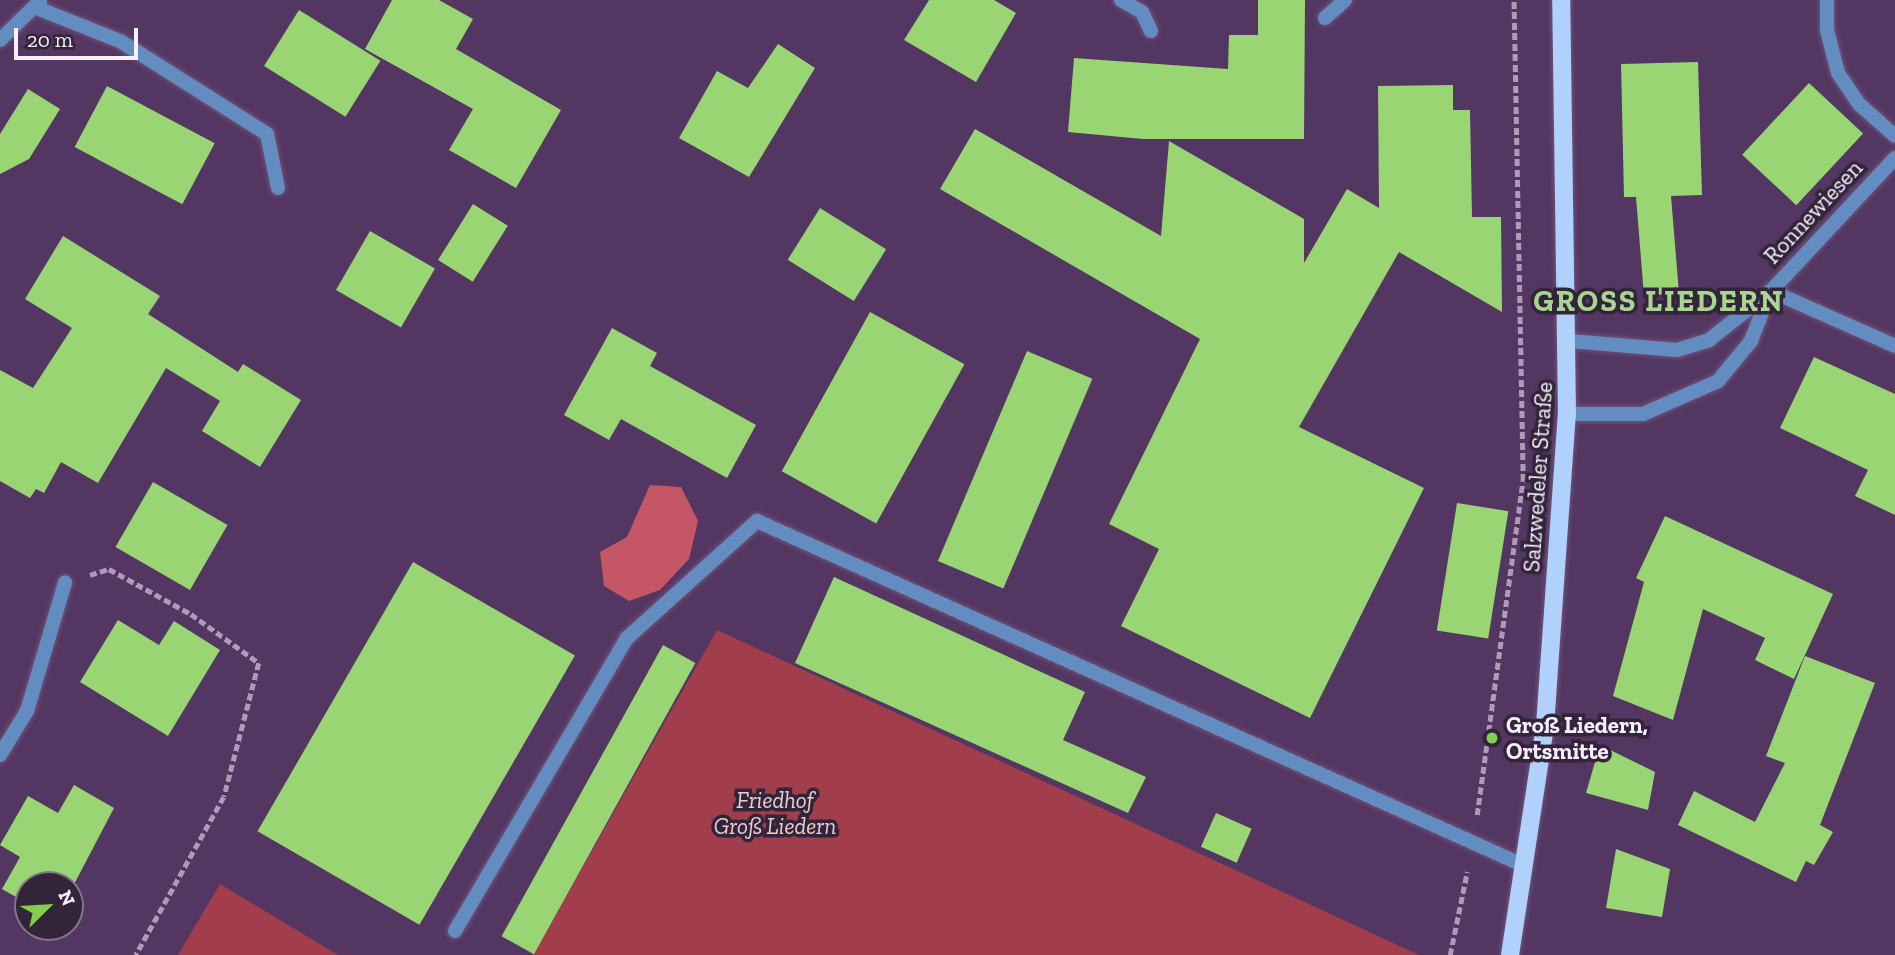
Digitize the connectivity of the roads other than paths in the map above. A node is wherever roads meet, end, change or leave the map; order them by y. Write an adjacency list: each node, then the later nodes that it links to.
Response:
1 (1121, 0): 7 (street)
2 (1345, 0): 6 (street)
3 (1561, 0): 13 (main road, Salzwedeler Straße)
4 (1827, 0): 9 (street)
5 (39, 4): 8 (street); 11 (street)
6 (1325, 18)
7 (1151, 31)
8 (0, 40)
9 (1895, 136)
10 (1895, 158): 12 (street, Ronnewiesen)
11 (278, 188)
12 (1771, 291): 13 (street, Ronnewiesen); 14 (street); 15 (street)
13 (1570, 341): 15 (main road, Salzwedeler Straße)
14 (1895, 346)
15 (1567, 414): 18 (main road, Salzwedeler Straße)
16 (65, 583): 17 (street)
17 (0, 755)
18 (1525, 866): 19 (street); 20 (main road, Salzwedeler Straße)
19 (455, 931)
20 (1510, 955)

